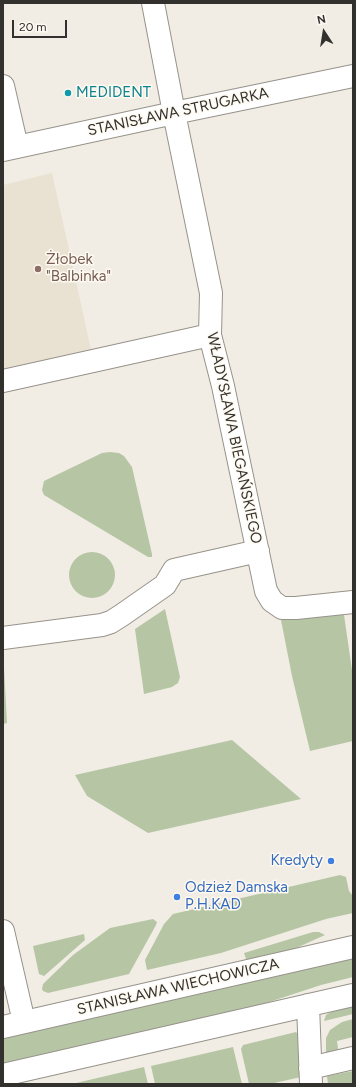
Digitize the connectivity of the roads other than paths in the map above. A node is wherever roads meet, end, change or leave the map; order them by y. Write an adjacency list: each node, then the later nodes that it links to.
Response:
1 (153, 3): 4 (street, WŁADYSŁAWA BIEGAŃSKIEGO)
2 (353, 76): 4 (street, STANISŁAWA STRUGARKA)
3 (3, 86): 5 (street)
4 (174, 113): 5 (street, STANISŁAWA STRUGARKA); 6 (street, WŁADYSŁAWA BIEGAŃSKIEGO)
5 (10, 148)
6 (210, 335): 7 (street); 8 (street, WŁADYSŁAWA BIEGAŃSKIEGO)
7 (3, 381)
8 (258, 551): 9 (street, WŁADYSŁAWA BIEGAŃSKIEGO); 10 (street)
9 (353, 602)
10 (3, 638)
11 (3, 931): 15 (street)
12 (353, 947): 15 (street, STANISŁAWA WIECHOWICZA)
13 (353, 995): 14 (street)
14 (308, 1005): 17 (street); 18 (street)
15 (13, 1025)
16 (353, 1058): 18 (street)
17 (3, 1075)
18 (310, 1076)

